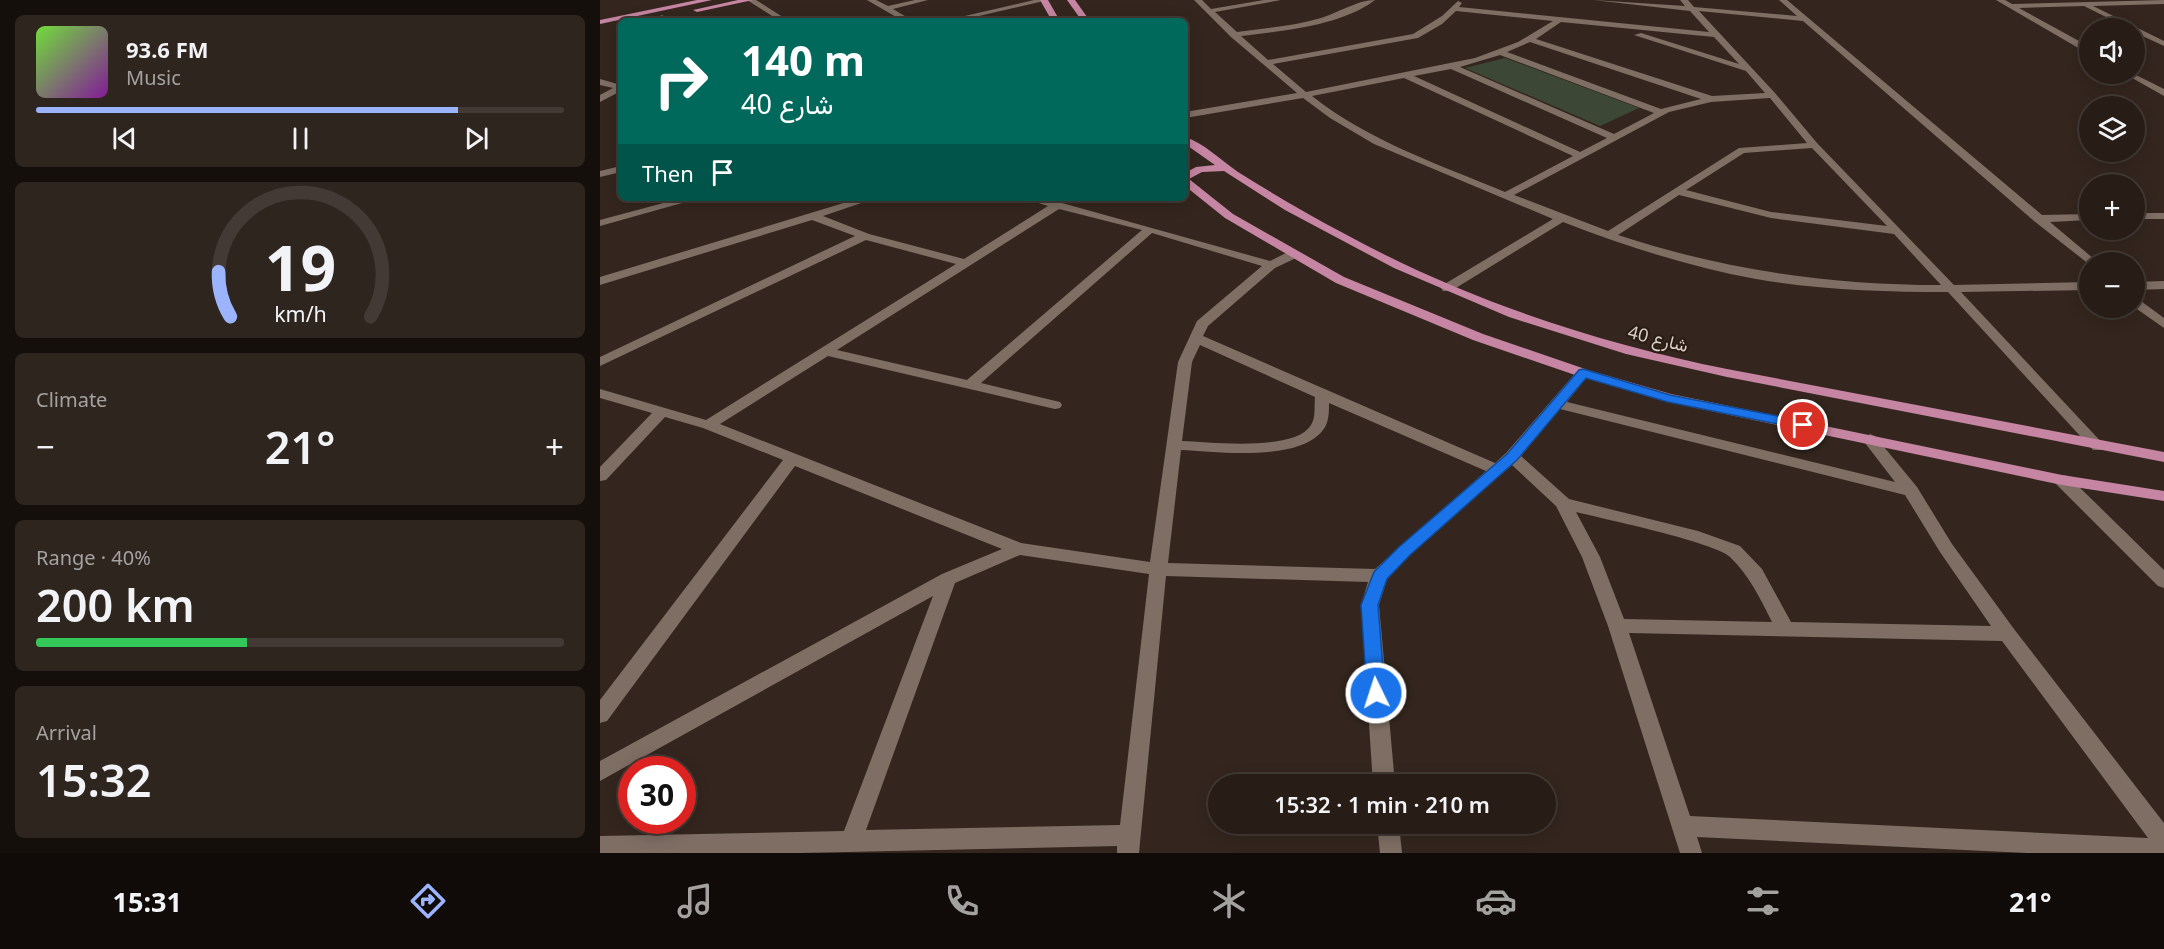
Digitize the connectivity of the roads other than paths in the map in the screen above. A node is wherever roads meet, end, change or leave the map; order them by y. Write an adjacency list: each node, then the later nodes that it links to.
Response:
1 (708, 0): 30 (main road)
2 (750, 0): 21 (main road); 22 (street)
3 (871, 0): 18 (street)
4 (924, 0): 18 (street)
5 (1044, 0): 24 (street); 25 (main road)
6 (1071, 0): 26 (main road)
7 (1198, 0): 20 (street)
8 (1277, 0): 20 (street)
9 (1371, 0): 35 (street)
10 (1459, 0): 19 (street)
11 (1597, 0): 15 (street)
12 (1783, 0): 28 (street)
13 (2000, 0): 17 (street)
14 (2159, 3): 16 (street)
15 (1688, 4): 28 (street); 36 (street)
16 (2085, 4): 17 (street); 27 (street)
17 (2011, 6): 39 (street)
18 (886, 9): 23 (street)
19 (1454, 9): 29 (street); 41 (street)
20 (1210, 11): 35 (street)
21 (669, 18)
22 (780, 18)
23 (903, 18)
24 (961, 18)
25 (1054, 18)
26 (1084, 18)
27 (2112, 18)
28 (1805, 19): 76 (street)
29 (1559, 20): 31 (street); 37 (street)
30 (602, 21)
31 (1597, 24): 36 (street); 43 (street)
32 (618, 27): 33 (main road)
33 (600, 30)
34 (2145, 34): 38 (street)
35 (1234, 35): 41 (street)
36 (1717, 35): 43 (street)
37 (1528, 39): 40 (street); 53 (street)
38 (2164, 44)
39 (2079, 45)
40 (1501, 53): 42 (street); 54 (street)
41 (1266, 63): 51 (street)
42 (1452, 66): 44 (street); 56 (street)
43 (1749, 70): 50 (street)
44 (1404, 75): 51 (street); 59 (street)
45 (600, 82): 47 (street)
46 (2145, 83): 49 (street)
47 (618, 87)
48 (618, 89): 52 (street)
49 (2164, 93)
50 (1772, 94): 53 (street); 57 (street)
51 (1306, 95): 55 (street); 66 (street)
52 (600, 99)
53 (1711, 99): 54 (street)
54 (1661, 112): 56 (street)
55 (1188, 115)
56 (1614, 137): 59 (street)
57 (1814, 145): 65 (street); 79 (street)
58 (1191, 152): 60 (main road, شارع 40)
59 (1580, 154): 66 (street)
60 (1224, 168): 63 (main road); 90 (main road, شارع 40)
61 (618, 170): 62 (street)
62 (600, 174)
63 (1188, 177)
64 (1188, 182): 83 (main road)
65 (1680, 192): 79 (street); 80 (street)
66 (1505, 196): 74 (street)
67 (684, 201): 77 (street)
68 (861, 201): 71 (street)
69 (1039, 201): 70 (street)
70 (1058, 206): 78 (street); 84 (street)
71 (813, 216): 81 (street); 86 (street)
72 (2145, 216): 73 (street)
73 (2164, 216)
74 (1562, 218): 80 (street); 90 (street)
75 (2079, 218): 76 (street)
76 (2038, 219): 82 (street)
77 (600, 223)
78 (1150, 229): 85 (street); 98 (street)
79 (1898, 231): 91 (street)
80 (1610, 235): 91 (street)
81 (865, 236): 84 (street); 96 (street)
82 (2079, 253)
83 (1292, 255): 85 (street); 97 (main road)
84 (965, 263): 95 (street)
85 (1271, 266): 94 (street)
86 (600, 282)
87 (2164, 285): 89 (street)
88 (2079, 286): 91 (street)
89 (2145, 286)
90 (1448, 288): 107 (main road, شارع 40)
91 (1950, 288): 107 (street)
92 (2145, 309): 93 (street)
93 (2164, 324)
94 (1196, 338): 100 (street); 106 (street)
95 (825, 351): 98 (street); 104 (street)
96 (600, 362)
97 (1583, 373): 101 (street); 105 (main road)
98 (970, 385): 102 (street)
99 (600, 393): 103 (street)
100 (1322, 395): 106 (street); 111 (street)
101 (1558, 404): 108 (street); 114 (street)
102 (1055, 405)
103 (661, 412): 104 (street); 112 (street)
104 (708, 425): 110 (street)
105 (1870, 439): 113 (main road); 114 (street)
106 (1175, 445): 118 (street)
107 (2098, 447): 109 (main road, شارع 40)
108 (1512, 457): 111 (street); 116 (street)
109 (2164, 458)
110 (792, 459): 117 (street); 125 (street)
111 (1497, 470): 119 (street)
112 (600, 476)
113 (2062, 480): 115 (main road); 121 (street)
114 (1911, 491): 124 (street)
115 (2164, 496)
116 (1563, 503): 122 (street); 123 (street)
117 (1019, 549): 118 (street); 120 (street)
118 (1158, 569): 119 (street); 132 (street)
119 (1379, 576): 127 (street)
120 (948, 579): 126 (street); 130 (street)
121 (2164, 581)
122 (1617, 626): 123 (street); 128 (street)
123 (1785, 629): 124 (street)
124 (2007, 634): 131 (street)
125 (600, 715)
126 (600, 772)
127 (1383, 774)
128 (1682, 826): 134 (street); 136 (street)
129 (1389, 834): 135 (street)
130 (852, 839): 132 (street); 133 (street)
131 (2164, 841)
132 (1129, 844)
133 (600, 847)
134 (2164, 849)
135 (1391, 853)
136 (1691, 853)

